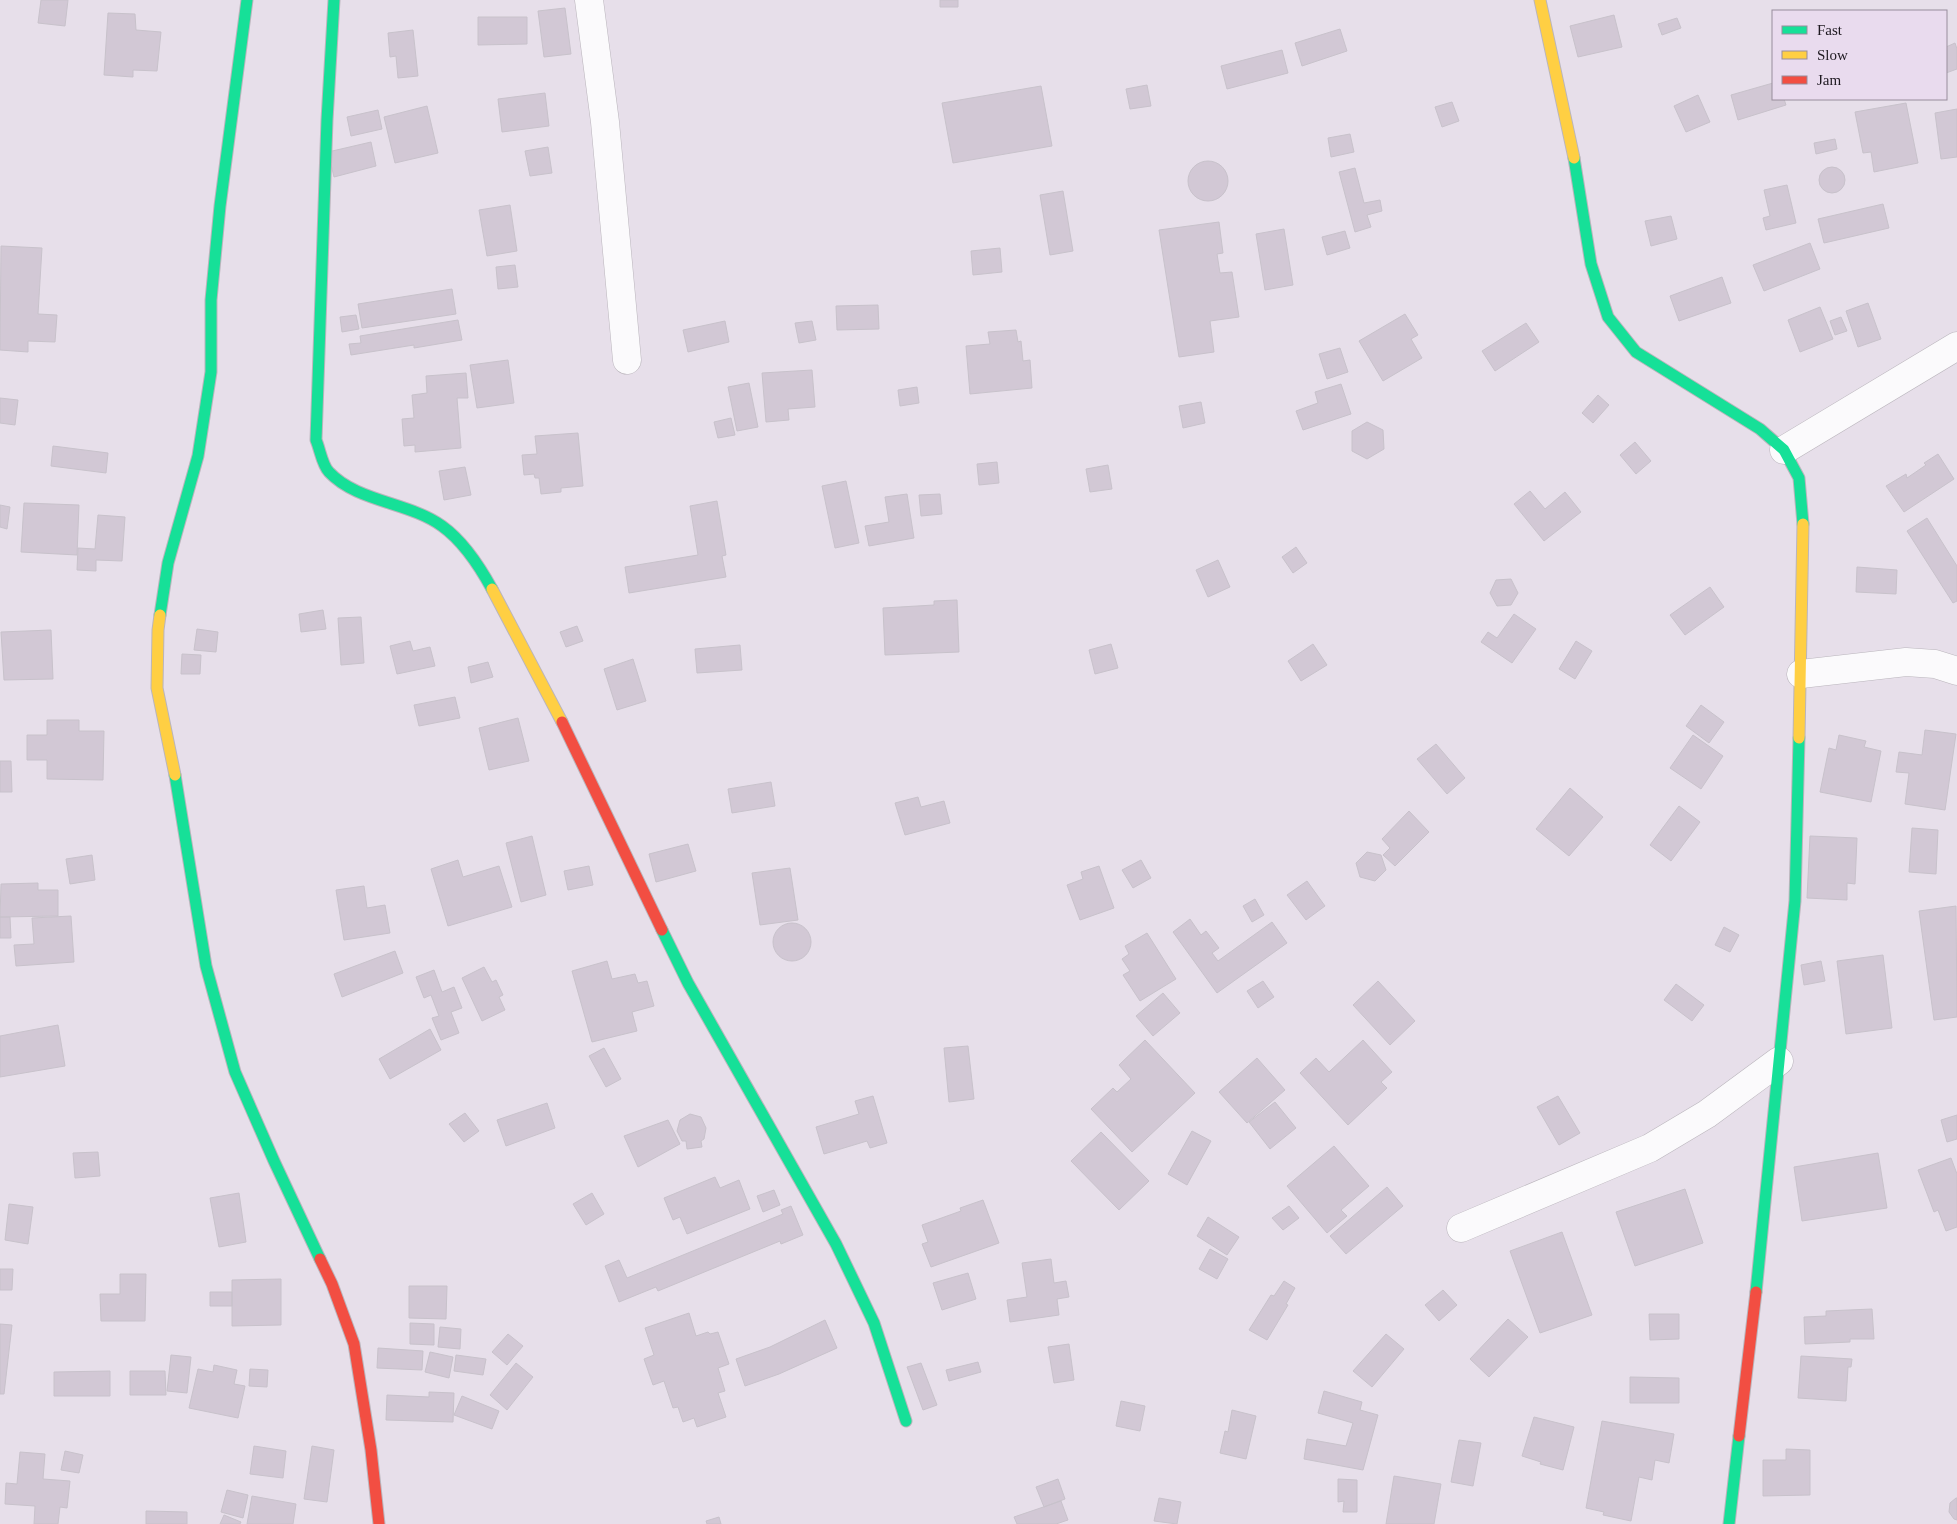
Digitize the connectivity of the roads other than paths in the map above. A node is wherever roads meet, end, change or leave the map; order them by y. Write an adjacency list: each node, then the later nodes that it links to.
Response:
1 (247, 0): 13 (street)
2 (334, 0): 12 (street)
3 (589, 0): 6 (street)
4 (1540, 0): 7 (street)
5 (1957, 346): 7 (street)
6 (627, 360)
7 (1784, 450): 9 (street)
8 (1957, 670): 9 (street)
9 (1801, 674): 10 (street)
10 (1779, 1061): 11 (street); 14 (street)
11 (1462, 1228)
12 (906, 1421)
13 (379, 1524)
14 (1729, 1524)

